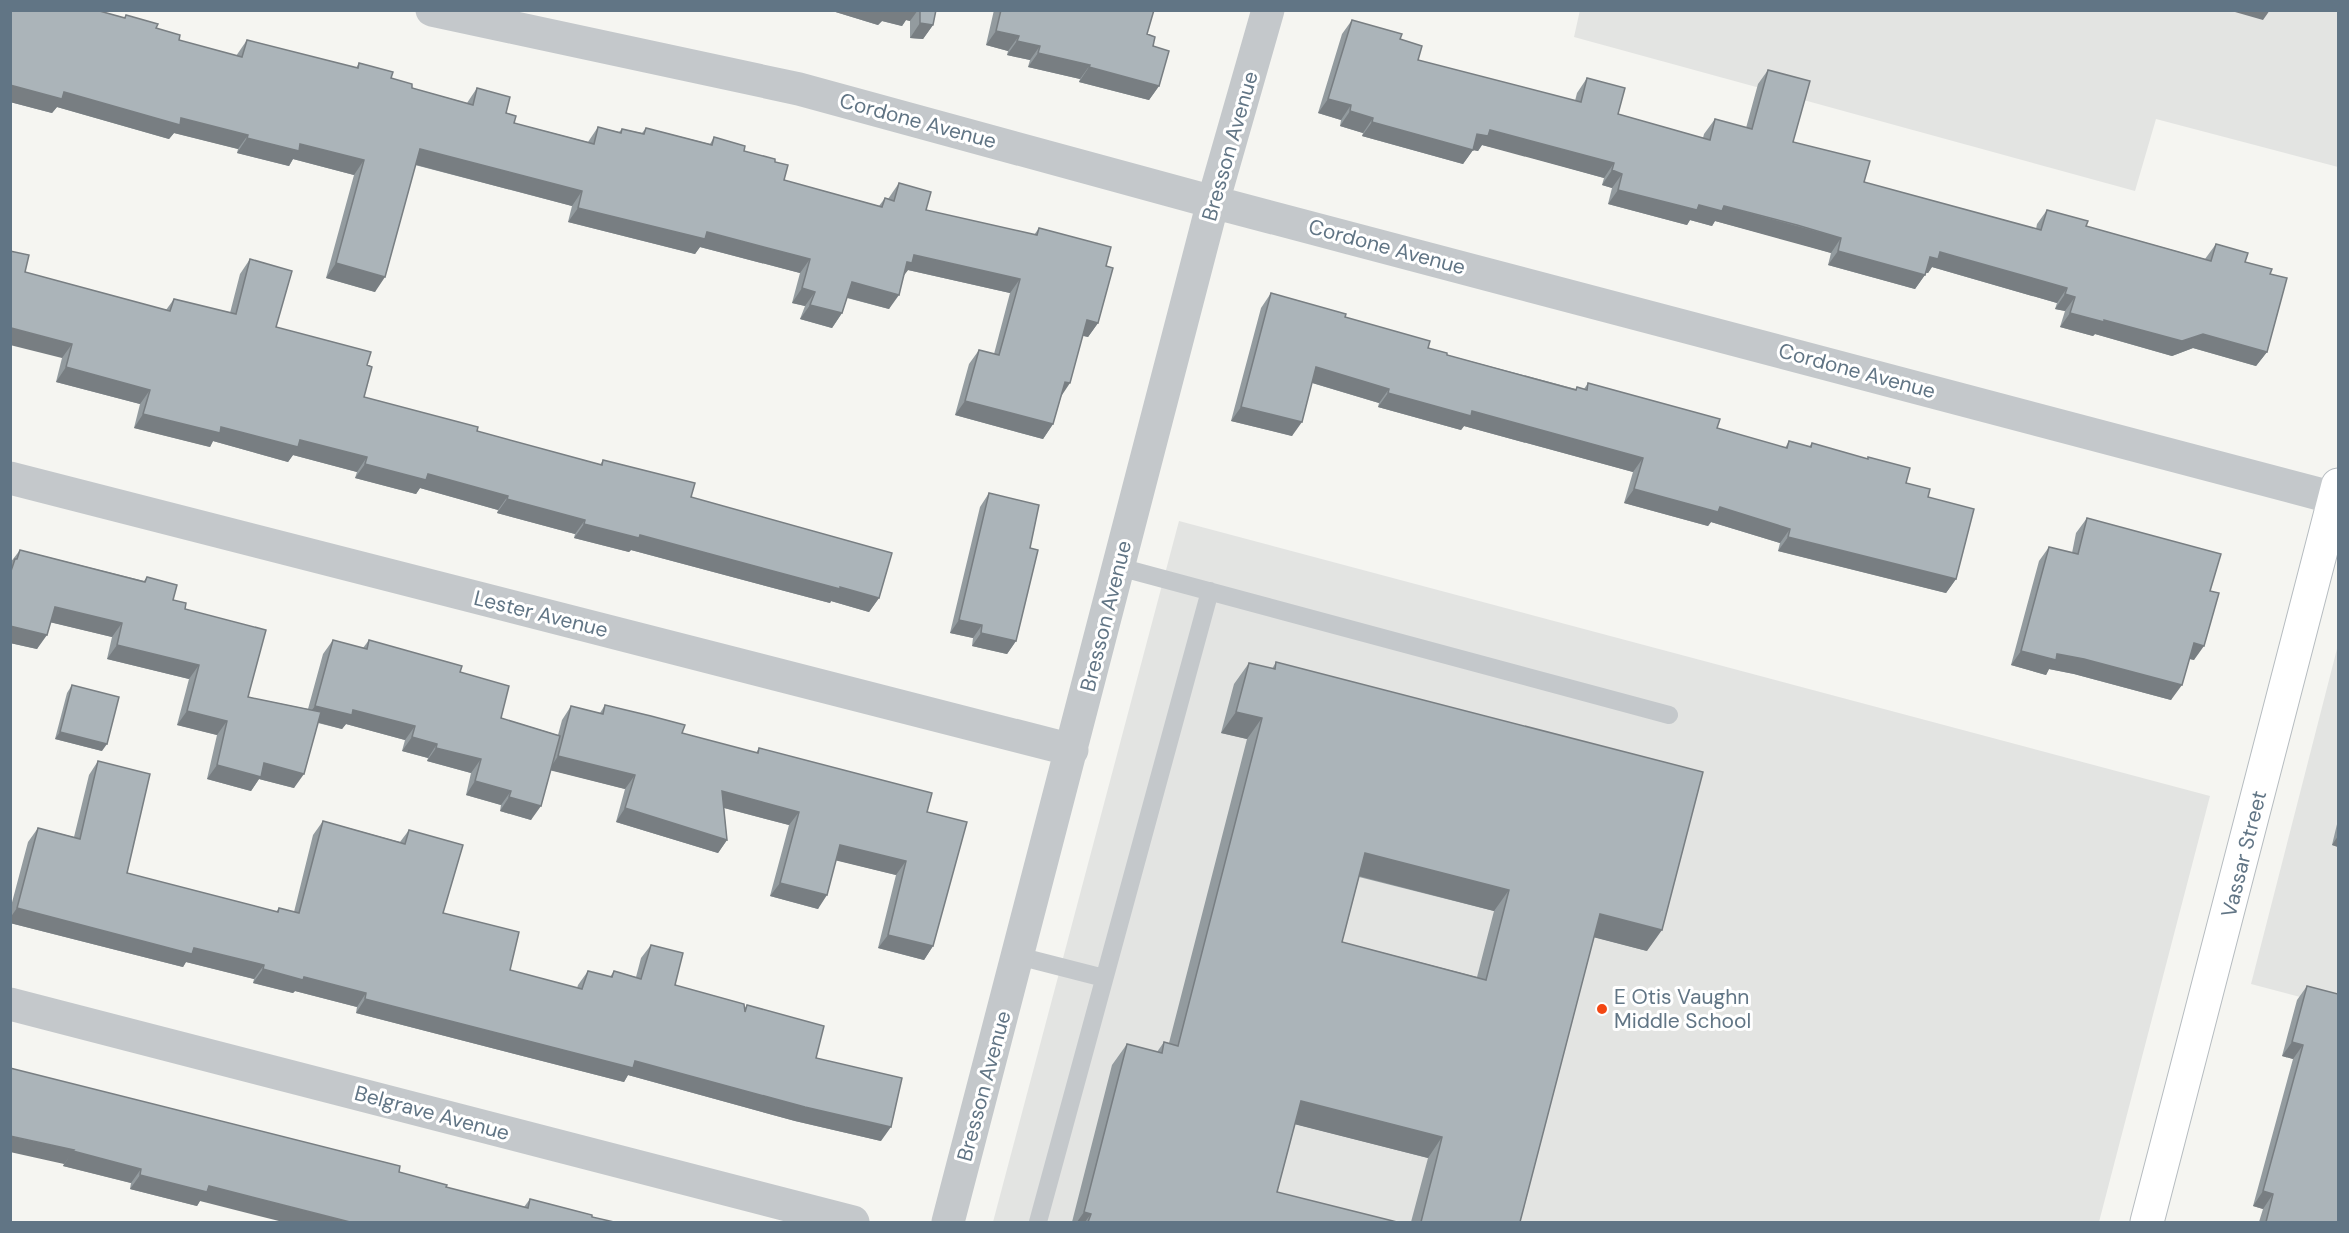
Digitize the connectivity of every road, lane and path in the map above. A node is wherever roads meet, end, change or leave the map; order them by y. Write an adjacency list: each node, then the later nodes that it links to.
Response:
1 (432, 10): 3 (street, Cordone Avenue)
2 (1268, 10): 3 (street, Bresson Avenue)
3 (1213, 202): 5 (street, Cordone Avenue); 6 (street, Bresson Avenue)
4 (10, 478): 9 (street, Lester Avenue)
5 (2337, 494): 16 (street, Vassar Street)
6 (1119, 567): 7 (lane); 9 (street, Bresson Avenue)
7 (1210, 591): 8 (lane); 11 (lane)
8 (1669, 715)
9 (1072, 750): 10 (street, Bresson Avenue)
10 (1018, 956): 11 (lane); 14 (street, Bresson Avenue)
11 (1104, 978): 15 (lane)
12 (10, 1004): 13 (street, Belgrave Avenue)
13 (853, 1222)
14 (948, 1222)
15 (1038, 1222)
16 (2147, 1222)

